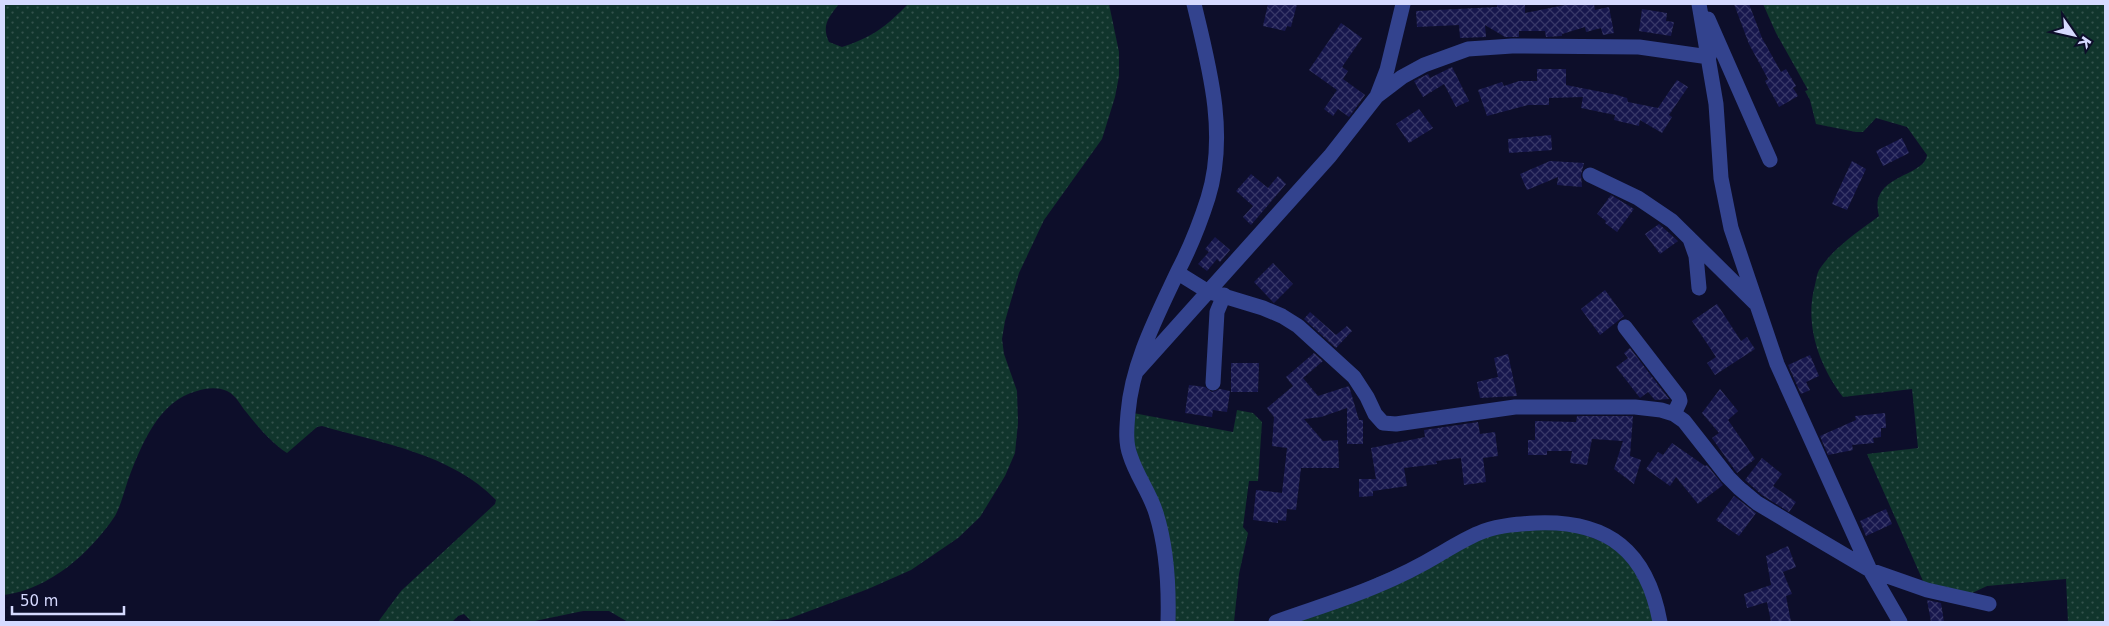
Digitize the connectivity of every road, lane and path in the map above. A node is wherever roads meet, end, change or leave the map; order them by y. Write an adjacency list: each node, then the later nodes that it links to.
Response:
1 (1194, 4): 9 (street)
2 (1403, 4): 5 (street)
3 (1700, 4): 4 (street); 6 (street)
4 (1709, 57): 5 (street); 13 (street)
5 (1378, 96): 11 (street)
6 (1770, 160)
7 (1590, 175): 8 (street)
8 (1690, 238): 10 (street); 13 (street)
9 (1178, 272): 11 (street); 15 (street)
10 (1699, 288)
11 (1207, 291): 12 (street); 15 (street)
12 (1224, 295): 16 (street); 17 (street)
13 (1758, 305): 18 (street)
14 (1625, 327): 17 (street)
15 (1136, 372): 20 (street)
16 (1213, 383)
17 (1674, 414): 18 (street)
18 (1870, 570): 19 (street); 23 (street)
19 (1989, 604)
20 (1168, 622)
21 (1276, 622): 22 (street)
22 (1660, 622)
23 (1900, 622)

